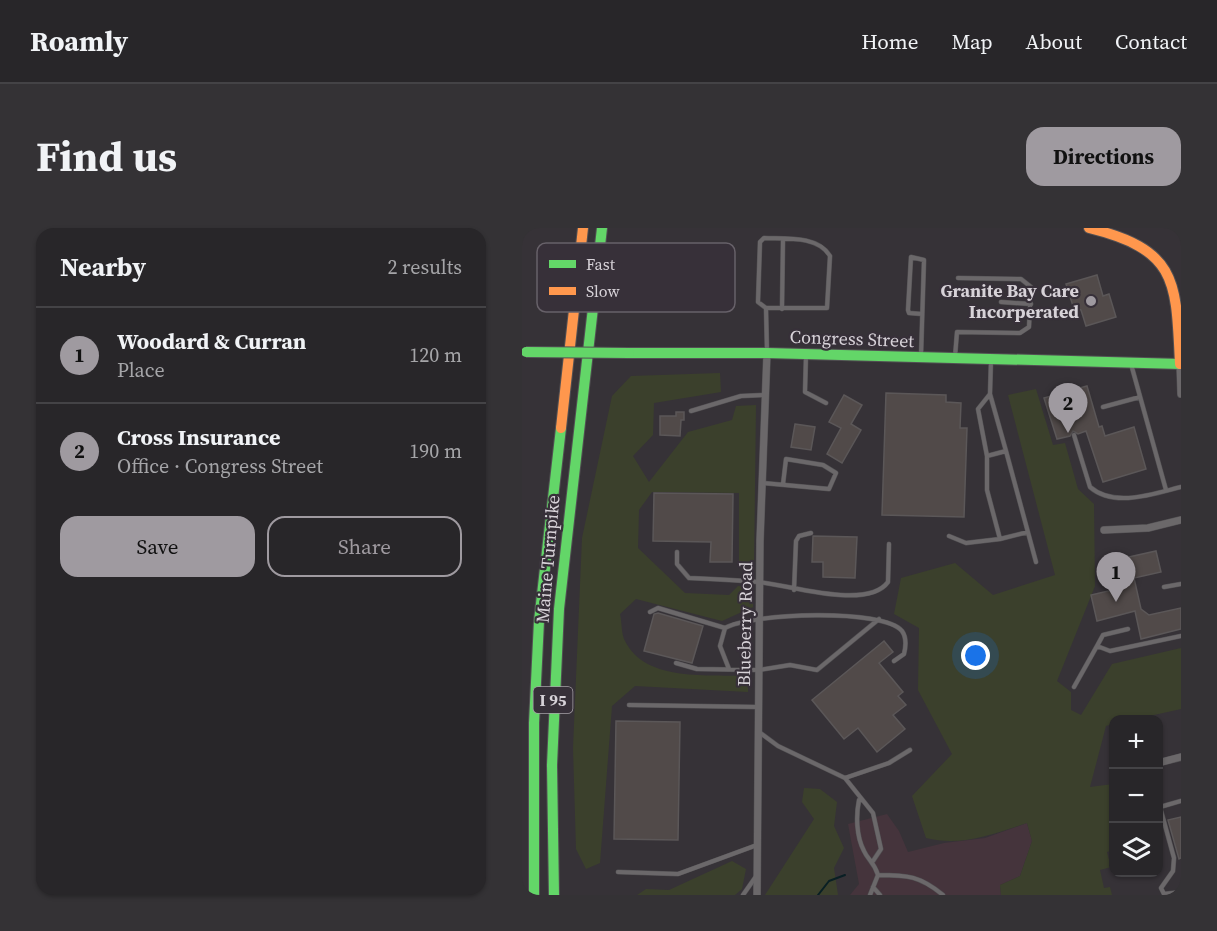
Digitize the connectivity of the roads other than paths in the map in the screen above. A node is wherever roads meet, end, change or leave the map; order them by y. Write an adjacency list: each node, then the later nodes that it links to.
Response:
1 (583, 228): 5 (main road, Maine Turnpike / I 95)
2 (602, 228): 6 (main road, Maine Turnpike / I 95)
3 (1089, 228): 22 (main road)
4 (783, 239): 10 (lane); 11 (lane); 11 (lane)
5 (581, 243)
6 (600, 243)
7 (958, 278): 9 (lane)
8 (1001, 302): 9 (lane)
9 (1031, 304): 19 (lane)
10 (766, 308): 11 (lane); 16 (lane)
11 (782, 309)
12 (574, 312): 78 (main road, Maine Turnpike / I 95)
13 (593, 312): 79 (main road, Maine Turnpike / I 95)
14 (922, 314): 14 (lane); 18 (lane)
15 (524, 352): 16 (main road, Congress Street, bridge)
16 (766, 353): 17 (main road, Congress Street); 25 (street, Blueberry Road)
17 (807, 354): 18 (main road, Congress Street); 27 (lane)
18 (921, 357): 19 (main road, Congress Street)
19 (955, 358): 20 (main road, Congress Street)
20 (991, 359): 21 (main road, Congress Street); 23 (lane)
21 (1131, 363): 22 (main road, Congress Street); 26 (lane)
22 (1181, 364): 24 (street)
23 (990, 393): 31 (lane); 32 (lane)
24 (1181, 393)
25 (765, 395): 29 (lane); 33 (street, Blueberry Road)
26 (1140, 397): 28 (lane); 36 (lane)
27 (826, 403)
28 (1102, 407)
29 (691, 411)
30 (1074, 435): 36 (lane)
31 (1006, 451): 32 (lane); 39 (lane)
32 (987, 456): 42 (lane)
33 (762, 483): 34 (lane); 46 (street, Blueberry Road)
34 (783, 484): 34 (lane)
35 (1181, 487): 36 (lane)
36 (1166, 490)
37 (1181, 520): 38 (street)
38 (1104, 530)
39 (1028, 532): 42 (lane); 45 (lane)
40 (811, 533): 49 (lane)
41 (949, 536): 42 (lane)
42 (1000, 539)
43 (890, 544): 49 (lane)
44 (677, 552): 46 (lane)
45 (1036, 562)
46 (760, 582): 49 (lane); 52 (street, Blueberry Road)
47 (1181, 584): 48 (lane)
48 (1164, 587)
49 (794, 590)
50 (650, 612): 53 (lane)
51 (879, 619): 52 (lane); 57 (lane); 60 (lane)
52 (760, 620): 53 (lane); 60 (street, Blueberry Road)
53 (725, 628): 59 (lane)
54 (1128, 629): 56 (lane)
55 (1181, 636): 56 (lane)
56 (1096, 646): 61 (lane)
57 (894, 661)
58 (676, 663): 59 (lane)
59 (729, 669): 60 (lane)
60 (759, 670): 63 (street, Blueberry Road)
61 (1074, 687)
62 (629, 705): 63 (lane)
63 (759, 707): 64 (street, Blueberry Road)
64 (759, 732): 68 (lane); 71 (street, Blueberry Road)
65 (910, 750): 68 (lane)
66 (1181, 757): 67 (street)
67 (1163, 762)
68 (845, 778): 69 (lane)
69 (859, 799): 72 (lane); 72 (lane)
70 (1181, 801): 77 (lane)
71 (757, 845): 73 (lane); 74 (street, Blueberry Road)
72 (873, 861): 75 (lane)
73 (618, 872)
74 (757, 874): 80 (lane); 81 (street, Blueberry Road)
75 (878, 875): 76 (lane); 84 (lane)
76 (873, 887): 82 (lane); 83 (lane)
77 (1181, 892)
78 (534, 894)
79 (554, 894)
80 (743, 895)
81 (757, 895)
82 (870, 895)
83 (879, 895)
84 (944, 895)

